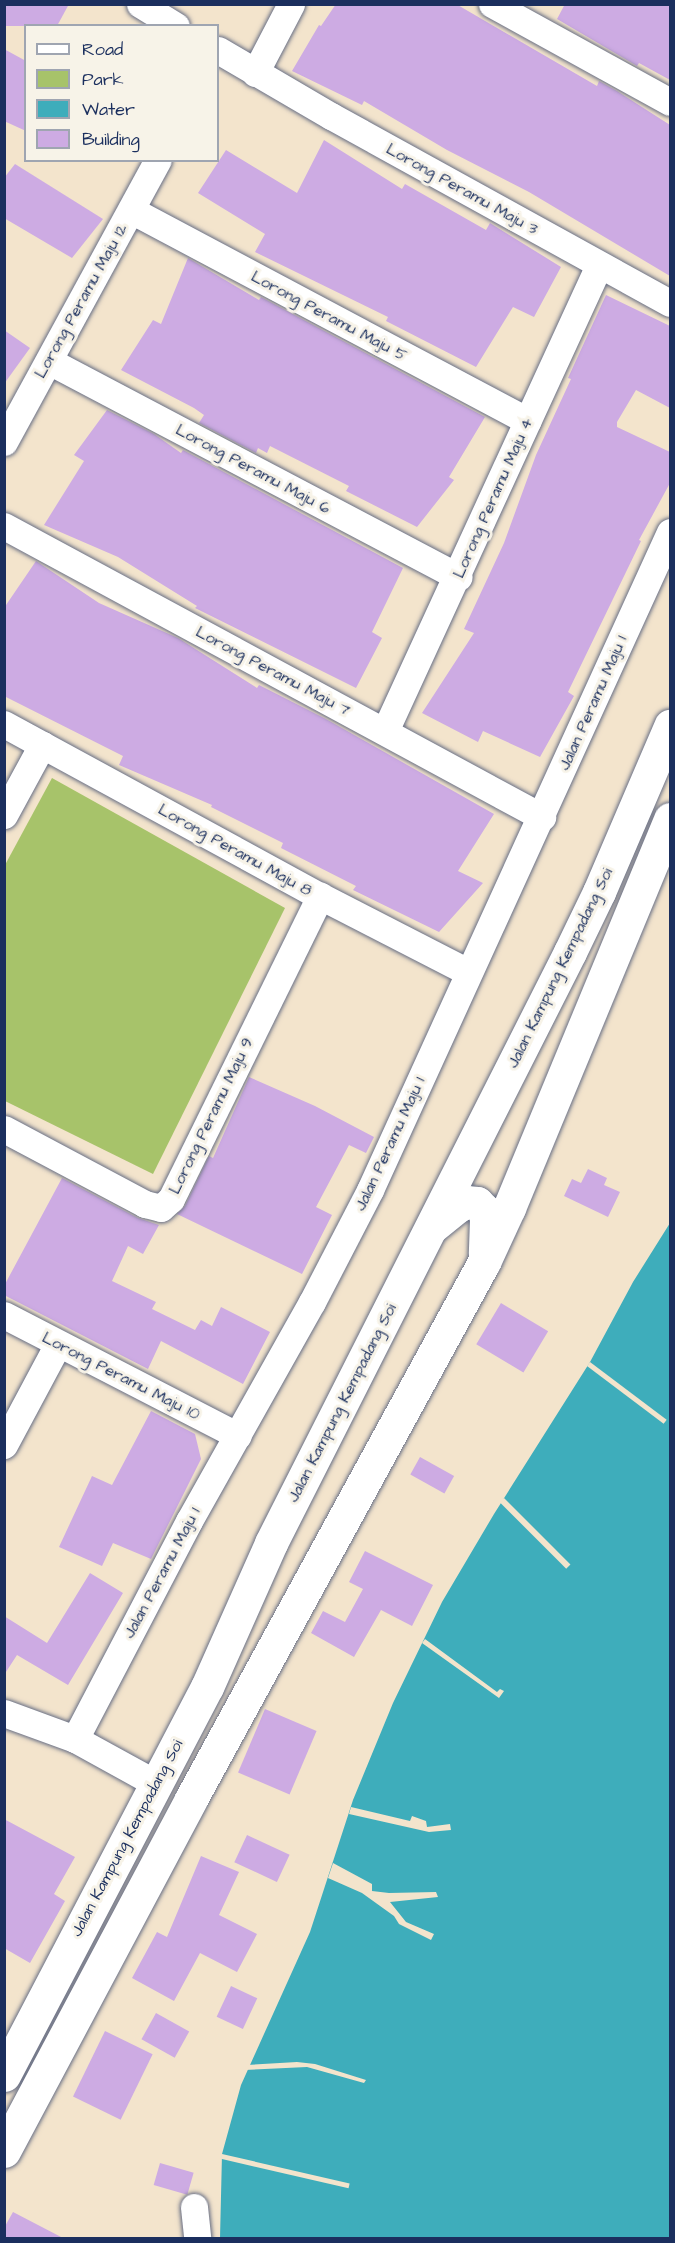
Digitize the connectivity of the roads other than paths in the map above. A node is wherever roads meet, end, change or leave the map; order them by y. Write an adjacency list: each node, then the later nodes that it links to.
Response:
1 (291, 4): 4 (street)
2 (492, 4): 5 (street)
3 (219, 51): 4 (street, Lorong Peramu Maju 3)
4 (255, 73): 8 (street, Lorong Peramu Maju 3)
5 (670, 102)
6 (157, 162): 7 (street, Lorong Peramu Maju 12)
7 (131, 210): 10 (street, Lorong Peramu Maju 12); 12 (street, Lorong Peramu Maju 5)
8 (599, 265): 9 (street, Lorong Peramu Maju 3); 12 (street, Lorong Peramu Maju 4)
9 (670, 303)
10 (49, 361): 11 (street, Lorong Peramu Maju 12); 16 (street, Lorong Peramu Maju 6)
11 (14, 399): 13 (street, Lorong Peramu Maju 12)
12 (527, 421): 16 (street, Lorong Peramu Maju 4)
13 (4, 442)
14 (4, 526): 19 (street, Lorong Peramu Maju 7)
15 (670, 532): 22 (street, Jalan Peramu Maju 1)
16 (458, 577): 19 (street, Lorong Peramu Maju 4)
17 (4, 724): 20 (street, Lorong Peramu Maju 8)
18 (670, 726): 27 (highway, Jalan Kampung Kempadang Soi)
19 (385, 731): 22 (street, Lorong Peramu Maju 7)
20 (42, 745): 21 (street); 24 (street, Lorong Peramu Maju 8)
21 (4, 815)
22 (542, 817): 25 (street, Jalan Peramu Maju 1)
23 (670, 819): 28 (highway)
24 (320, 896): 25 (street, Lorong Peramu Maju 8); 26 (street, Lorong Peramu Maju 9)
25 (468, 972): 31 (street, Jalan Peramu Maju 1)
26 (4, 1129)
27 (429, 1230): 28 (highway); 35 (highway, Jalan Kampung Kempadang Soi)
28 (484, 1262): 37 (highway)
29 (4, 1315): 30 (street, Lorong Peramu Maju 10)
30 (58, 1344): 31 (street, Lorong Peramu Maju 10); 32 (street)
31 (238, 1436): 34 (street, Jalan Peramu Maju 1)
32 (4, 1445)
33 (4, 1713): 34 (street)
34 (75, 1739): 35 (street)
35 (155, 1783): 36 (highway, Jalan Kampung Kempadang Soi)
36 (4, 2075)
37 (4, 2151)
38 (194, 2207): 39 (street)
39 (197, 2238)

